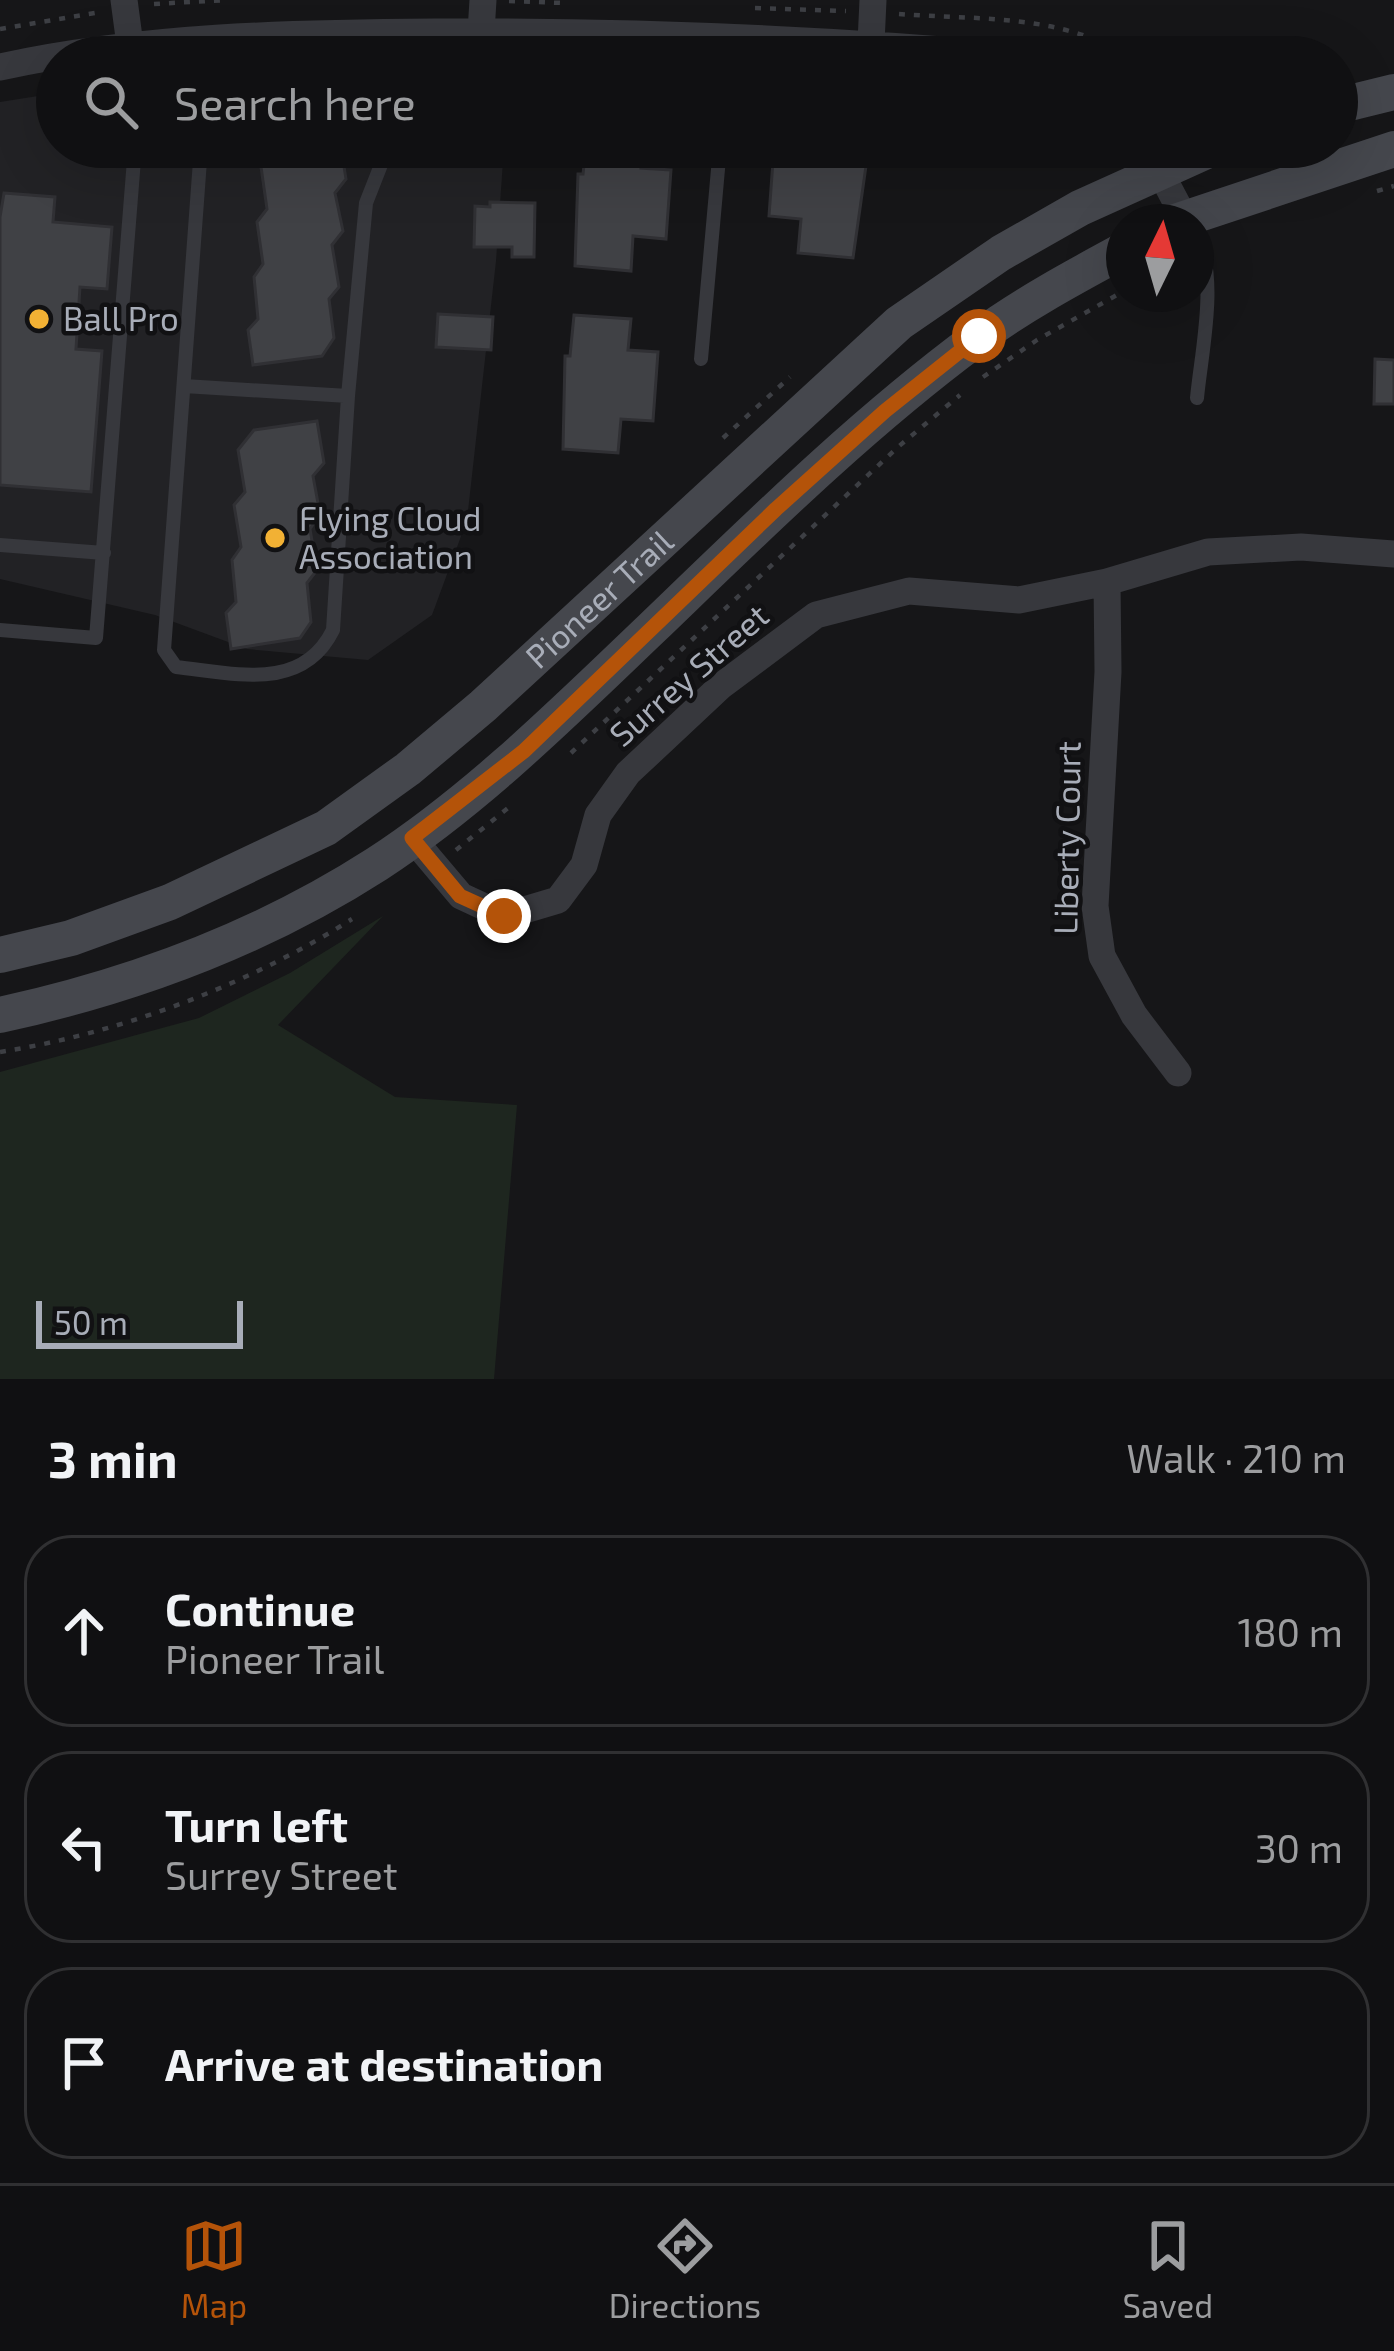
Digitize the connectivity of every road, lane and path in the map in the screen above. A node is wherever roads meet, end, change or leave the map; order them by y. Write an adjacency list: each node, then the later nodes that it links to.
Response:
1 (124, 0): 5 (street)
2 (482, 0): 4 (street)
3 (873, 0): 8 (street)
4 (482, 32): 6 (street); 7 (street)
5 (128, 36)
6 (432, 36)
7 (552, 36)
8 (871, 36)
9 (36, 63): 10 (street)
10 (0, 67)
11 (1394, 92): 12 (main road)
12 (1358, 101)
13 (1394, 149): 14 (main road)
14 (1358, 162)
15 (133, 168): 33 (lane)
16 (200, 168): 28 (lane)
17 (380, 168): 29 (lane)
18 (718, 168): 26 (lane)
19 (1138, 168): 38 (main road, Pioneer Trail)
20 (1158, 168): 22 (street)
21 (1342, 168): 23 (main road)
22 (1175, 204)
23 (1214, 214)
24 (1106, 261): 37 (main road, Pioneer Trail)
25 (1205, 312): 30 (lane)
26 (701, 359)
27 (804, 365): 31 (path)
28 (184, 386): 29 (lane); 29 (lane)
29 (348, 396)
30 (1197, 398)
31 (718, 443)
32 (0, 545): 33 (lane)
33 (104, 554): 36 (lane)
34 (1394, 554): 35 (street, Surrey Street)
35 (1107, 582): 37 (street, Surrey Street); 40 (street, Liberty Court)
36 (0, 631)
37 (412, 838): 39 (main road, Pioneer Trail)
38 (0, 956)
39 (0, 1015)
40 (1178, 1072)

